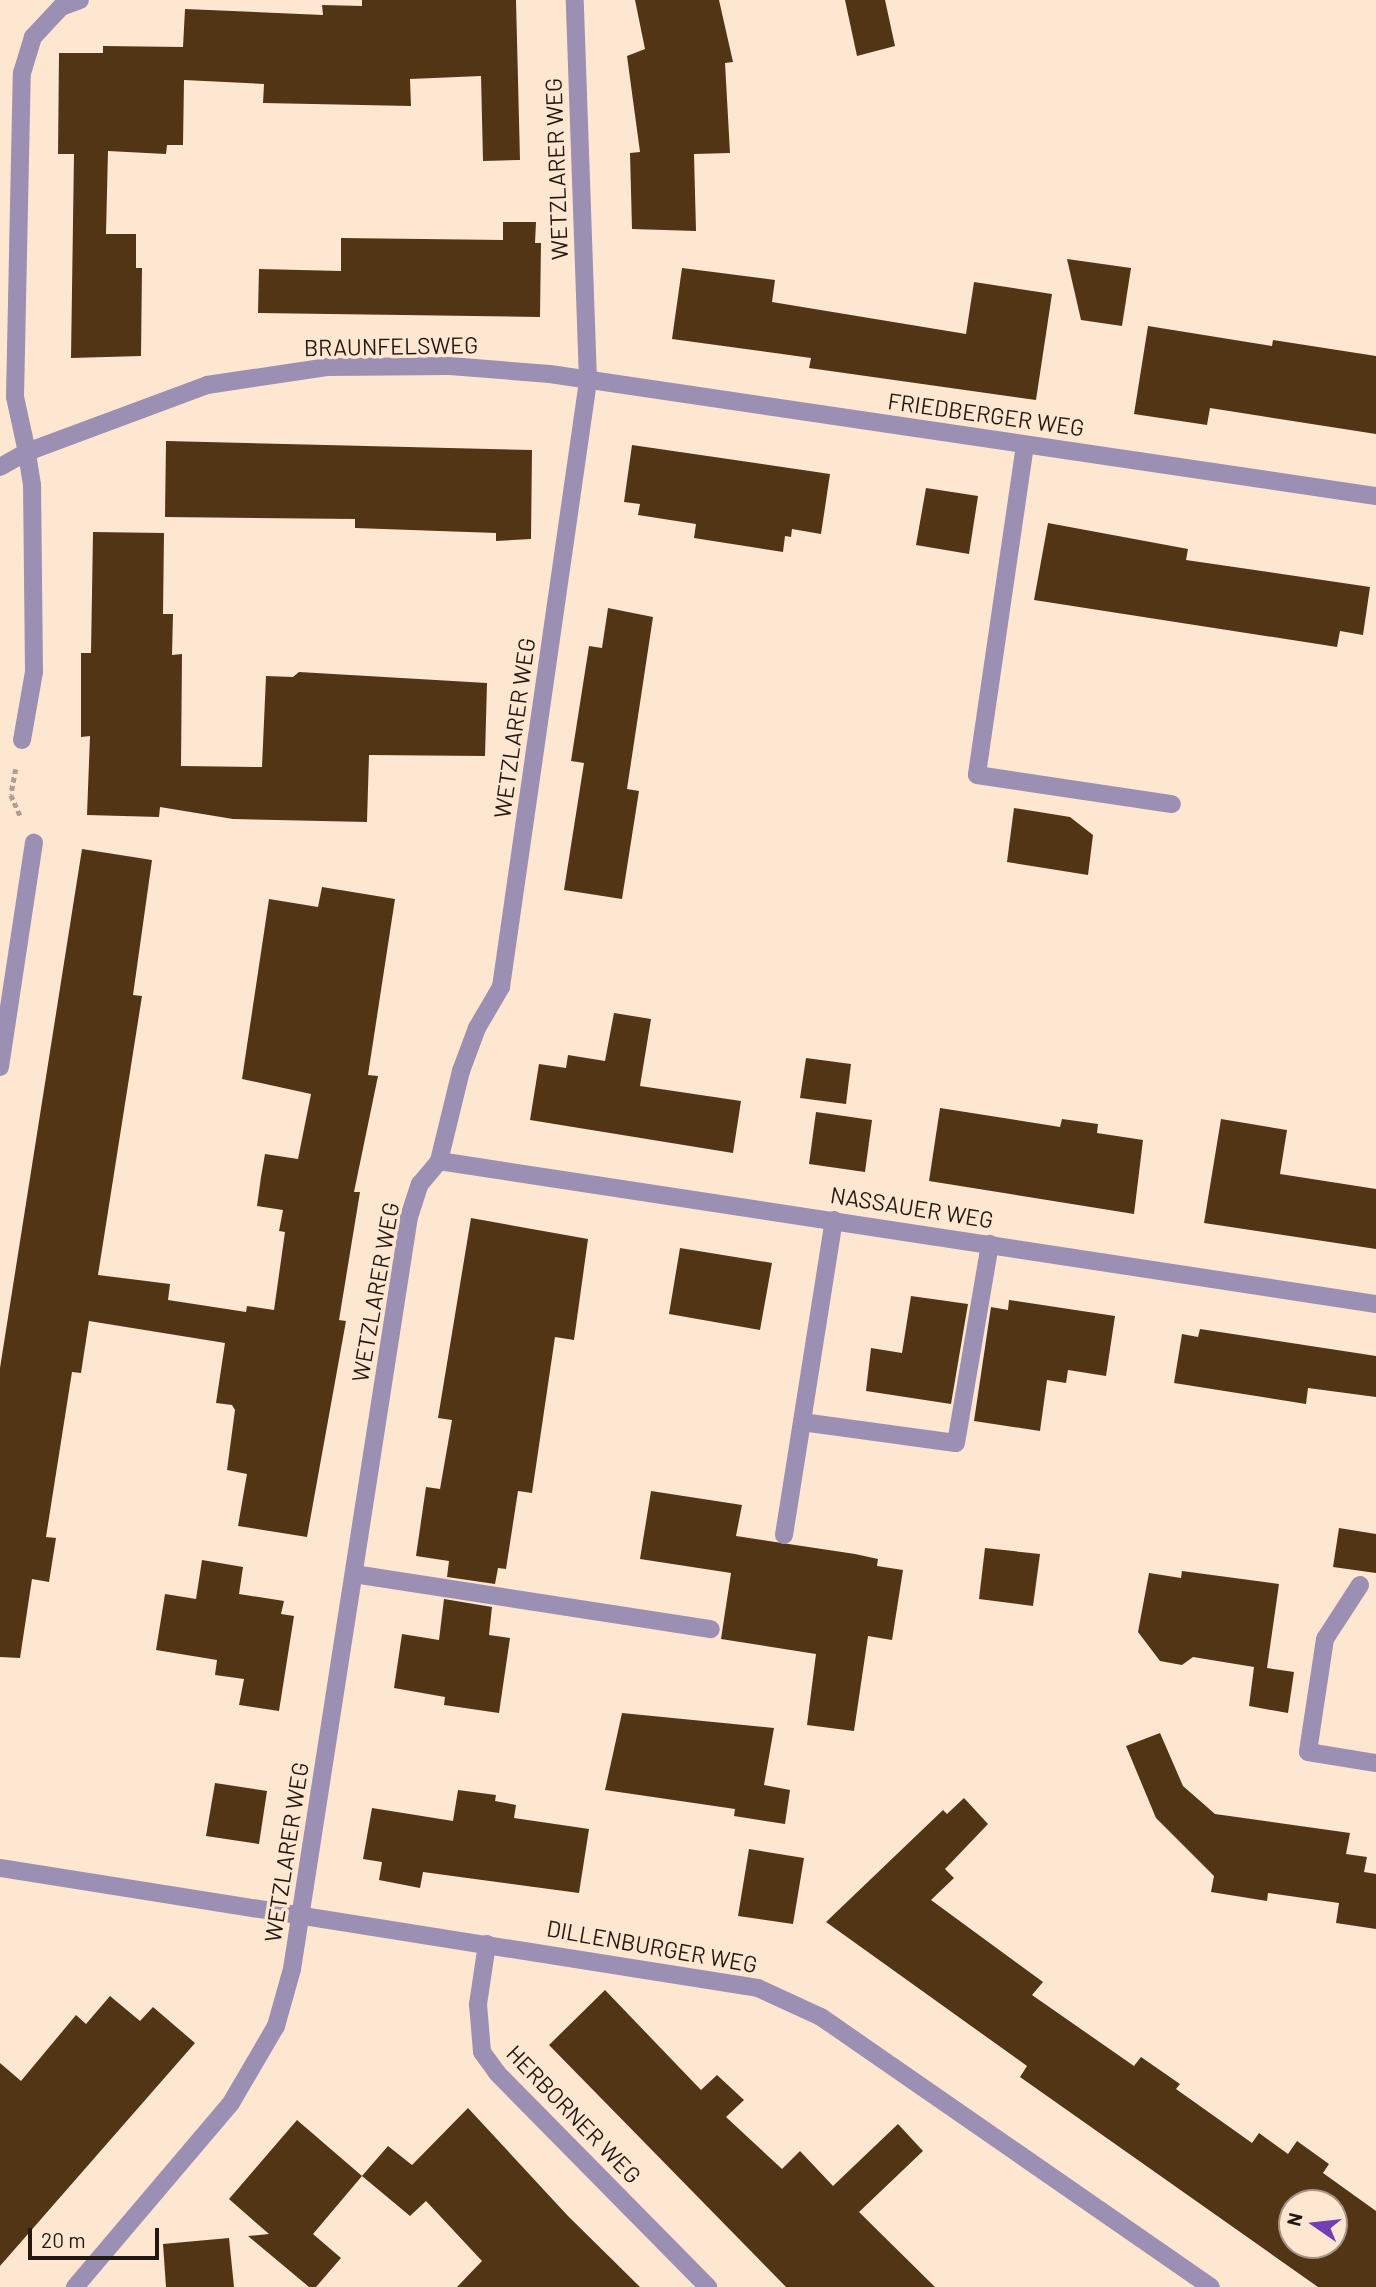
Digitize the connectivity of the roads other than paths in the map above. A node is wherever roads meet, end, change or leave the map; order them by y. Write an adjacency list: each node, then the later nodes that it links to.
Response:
1 (80, 0): 5 (street)
2 (575, 0): 3 (street, WETZLARER WEG)
3 (588, 381): 4 (street, FRIEDBERGER WEG); 5 (street, BRAUNFELSWEG); 12 (street, WETZLARER WEG)
4 (1025, 445): 7 (street, FRIEDBERGER WEG); 9 (street)
5 (27, 452): 6 (street, BRAUNFELSWEG); 8 (street)
6 (0, 467)
7 (1376, 496)
8 (22, 740)
9 (1172, 804)
10 (34, 843): 11 (street)
11 (0, 1067)
12 (439, 1161): 13 (street, NASSAUER WEG); 18 (street, WETZLARER WEG)
13 (834, 1220): 14 (street, NASSAUER WEG); 16 (street)
14 (990, 1244): 15 (street, NASSAUER WEG); 16 (street)
15 (1376, 1304)
16 (802, 1422): 17 (street)
17 (784, 1535)
18 (354, 1574): 20 (street); 23 (street, WETZLARER WEG)
19 (1360, 1586): 21 (street)
20 (711, 1629)
21 (1376, 1763)
22 (0, 1868): 23 (street, DILLENBURGER WEG)
23 (302, 1914): 24 (street, DILLENBURGER WEG); 25 (street, WETZLARER WEG)
24 (487, 1944): 26 (street, HERBORNER WEG); 27 (street, DILLENBURGER WEG)
25 (75, 2287)
26 (708, 2287)
27 (1211, 2287)

